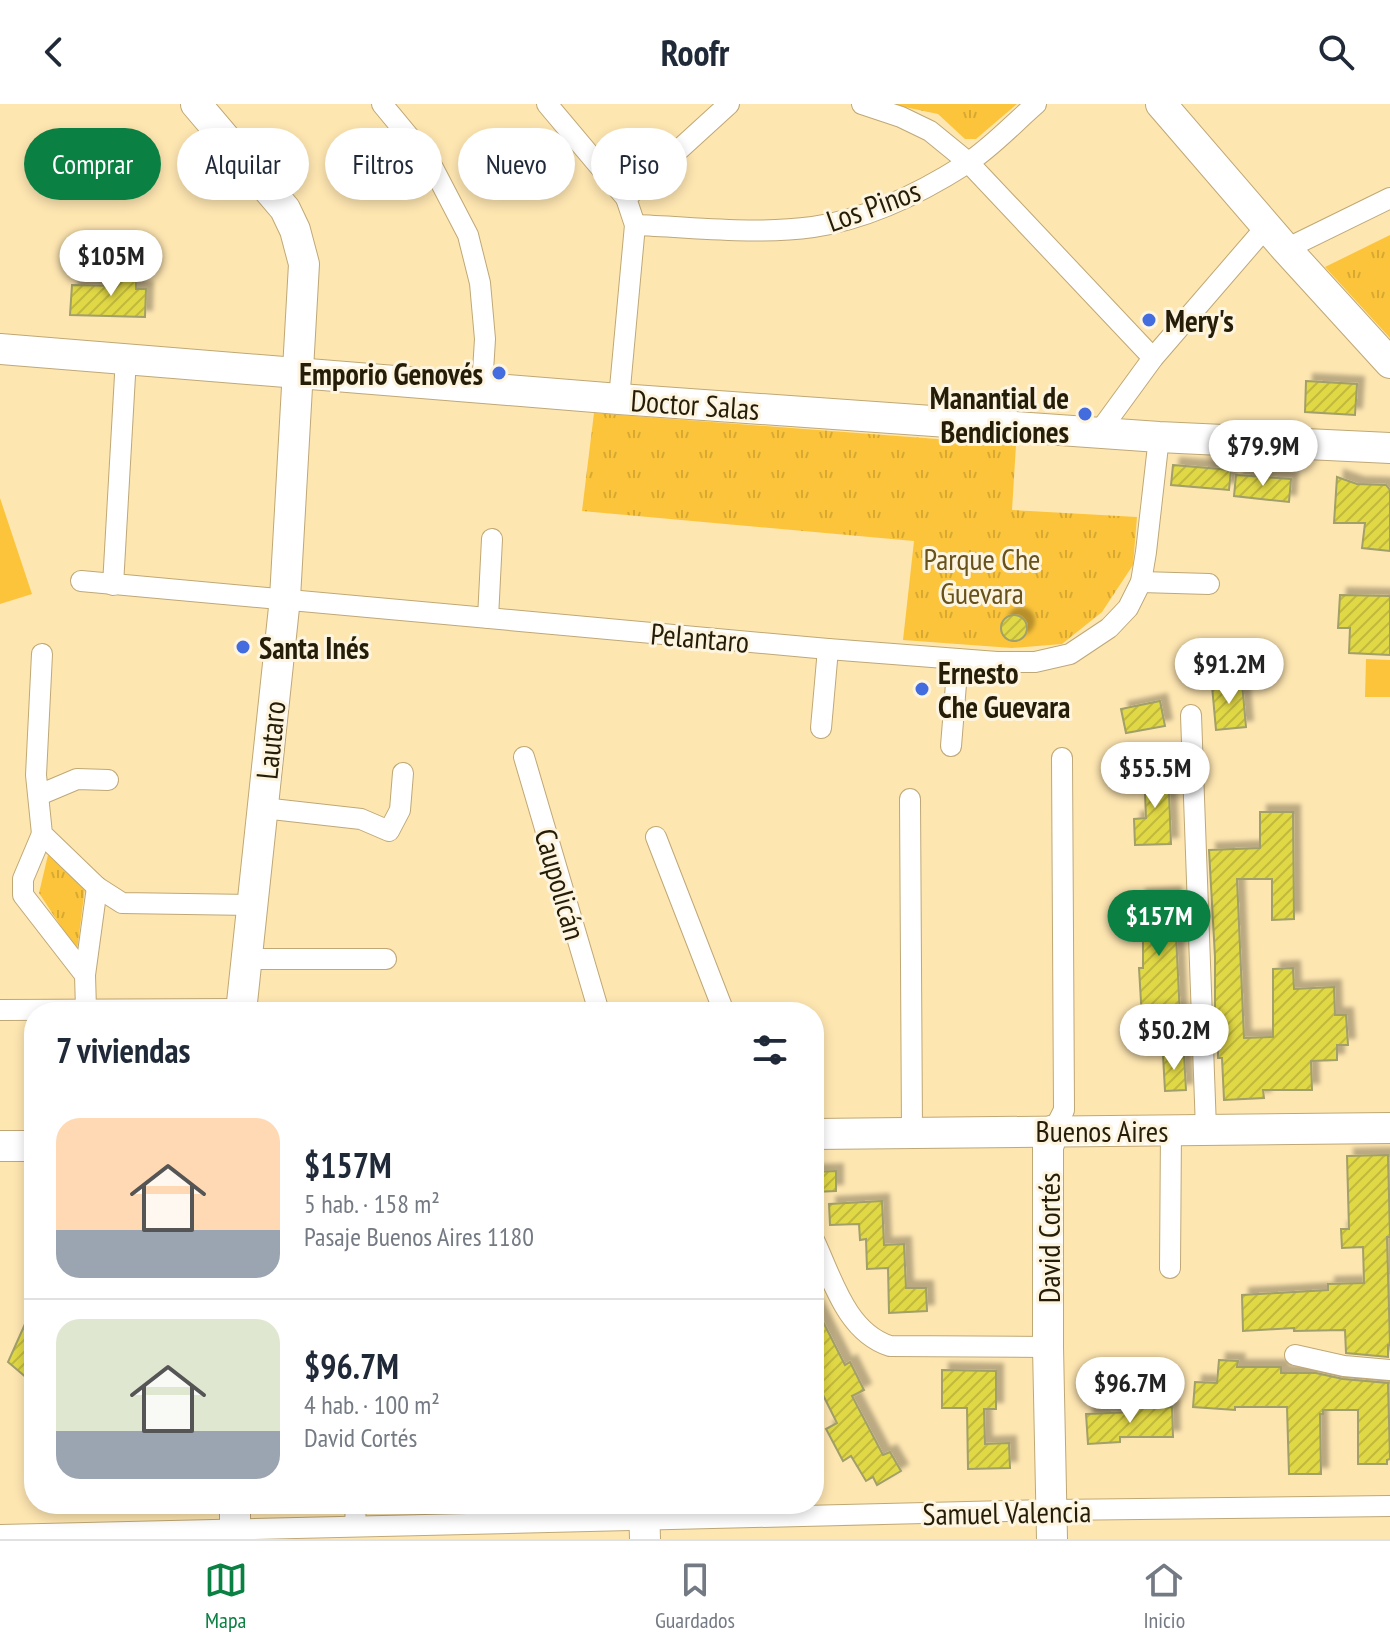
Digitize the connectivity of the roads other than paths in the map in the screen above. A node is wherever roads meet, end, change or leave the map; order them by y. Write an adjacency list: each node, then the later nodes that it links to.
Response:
1 (196, 104): 19 (main road, Lautaro)
2 (382, 104): 20 (street)
3 (547, 104): 9 (street)
4 (729, 104): 8 (street)
5 (862, 104): 10 (street)
6 (1036, 104): 10 (street, Los Pinos)
7 (1161, 104): 14 (main road)
8 (687, 142)
9 (591, 156)
10 (968, 162): 13 (street, Los Pinos); 17 (street)
11 (1390, 198): 14 (street)
12 (627, 200): 13 (street)
13 (635, 225): 21 (street)
14 (1276, 238): 17 (street); 18 (main road)
15 (0, 349): 16 (main road, Doctor Salas)
16 (126, 358): 19 (main road, Doctor Salas); 29 (street)
17 (1153, 358): 22 (street)
18 (1390, 363)
19 (299, 371): 20 (main road, Doctor Salas); 30 (main road, Lautaro)
20 (482, 387): 21 (main road, Doctor Salas)
21 (619, 399): 22 (main road, Doctor Salas)
22 (1099, 432): 23 (main road, Doctor Salas)
23 (1159, 437): 24 (main road, Doctor Salas); 27 (street, Pelantaro)
24 (1390, 448)
25 (492, 539): 31 (street)
26 (81, 581): 29 (street, Pelantaro)
27 (1141, 582): 28 (street); 34 (street, Pelantaro)
28 (1209, 584)
29 (113, 585): 30 (street, Pelantaro)
30 (285, 598): 31 (street, Pelantaro); 44 (main road, Lautaro)
31 (488, 618): 32 (street, Pelantaro)
32 (828, 649): 34 (street, Pelantaro); 36 (street)
33 (42, 654): 42 (street)
34 (958, 659): 37 (street)
35 (1191, 715): 60 (street)
36 (821, 728)
37 (951, 746)
38 (524, 757): 54 (street, Caupolicán)
39 (1062, 758): 61 (street)
40 (403, 773): 44 (street)
41 (108, 780): 42 (street)
42 (39, 795): 45 (street)
43 (910, 799): 62 (street)
44 (263, 808): 48 (main road, Lautaro)
45 (42, 834): 47 (street); 51 (street)
46 (656, 837): 55 (street)
47 (97, 887): 48 (street); 51 (street)
48 (251, 905): 49 (main road, Lautaro)
49 (247, 959): 50 (street); 53 (main road, Lautaro)
50 (386, 959)
51 (85, 975): 52 (street)
52 (86, 1002)
53 (242, 1002)
54 (596, 1002)
55 (720, 1002)
56 (0, 1010): 57 (street)
57 (24, 1010)
58 (1390, 1128): 60 (main road, Buenos Aires)
59 (1171, 1129): 60 (main road, Buenos Aires); 61 (main road, Buenos Aires); 67 (street)
60 (1206, 1129)
61 (1054, 1130): 62 (main road, Buenos Aires); 68 (main road, David Cortés)
62 (912, 1131): 63 (main road, Buenos Aires)
63 (824, 1134)
64 (0, 1146): 65 (main road)
65 (24, 1146)
66 (824, 1261): 68 (street)
67 (1170, 1268)
68 (1048, 1347): 78 (main road, David Cortés)
69 (1295, 1355): 70 (street)
70 (1390, 1370)
71 (1390, 1506): 78 (street, Samuel Valencia)
72 (356, 1514): 77 (street)
73 (508, 1514): 77 (street, Samuel Valencia)
74 (537, 1514): 75 (street, Samuel Valencia)
75 (644, 1521): 78 (street, Samuel Valencia)
76 (235, 1524): 77 (street, Samuel Valencia); 79 (street, Samuel Valencia)
77 (355, 1525)
78 (1052, 1525)
79 (0, 1535)

